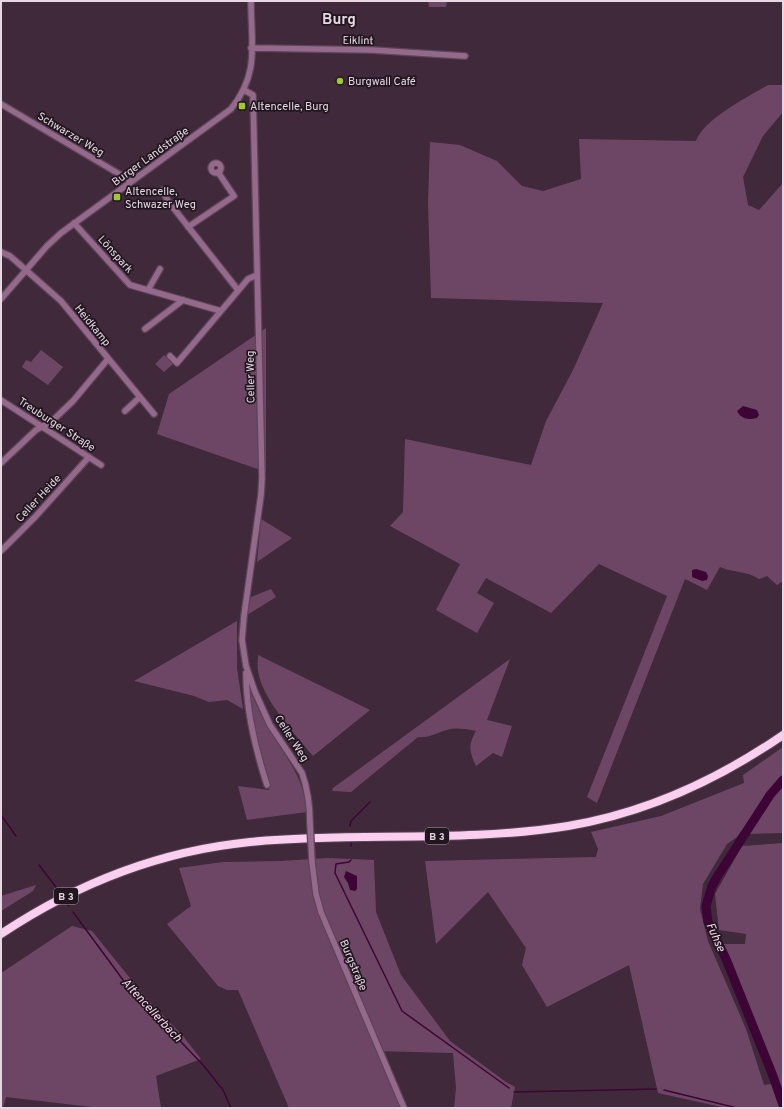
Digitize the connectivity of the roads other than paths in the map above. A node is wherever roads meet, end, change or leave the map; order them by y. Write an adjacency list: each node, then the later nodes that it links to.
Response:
1 (251, 1): 2 (street, Burger Landstraße)
2 (251, 48): 3 (street, Eiklint); 4 (street, Burger Landstraße)
3 (465, 56)
4 (244, 90): 7 (street, Burger Landstraße); 14 (street, Celler Weg)
5 (1, 104): 7 (street, Schwarzer Weg)
6 (218, 172): 10 (street)
7 (131, 182): 9 (street, Burger Landstraße)
8 (162, 190): 10 (street)
9 (74, 224): 12 (street, Burger Landstraße); 15 (street, Lönspark)
10 (188, 226): 16 (street)
11 (1, 252): 12 (street, Heidkamp)
12 (27, 269): 17 (street, Burger Landstraße); 22 (street, Heidkamp)
13 (160, 269): 15 (street)
14 (257, 275): 16 (street); 32 (street, Celler Weg)
15 (148, 290): 18 (street, Lönspark)
16 (238, 290): 19 (street)
17 (1, 299)
18 (183, 300): 19 (street, Lönspark); 20 (street)
19 (221, 311): 21 (street)
20 (145, 329)
21 (170, 356)
22 (108, 359): 23 (street, Heidkamp); 27 (street)
23 (140, 397): 25 (street); 26 (street, Heidkamp)
24 (1, 400): 27 (street, Treuburger Straße)
25 (125, 411)
26 (154, 414)
27 (42, 427): 28 (street, Treuburger Straße); 29 (street)
28 (89, 457): 30 (street, Treuburger Straße); 31 (street, Celler Heide)
29 (1, 463)
30 (101, 465)
31 (1, 551)
32 (246, 666): 34 (street, Celler Weg); 35 (street, Celler Weg)
33 (783, 735): 36 (highway, B 3)
34 (267, 785)
35 (310, 824): 37 (street, Burgstraße, bridge)
36 (1, 934)
37 (404, 1108)

